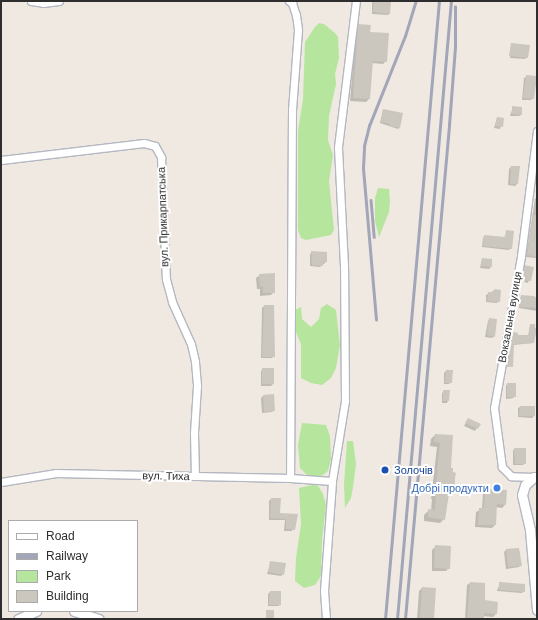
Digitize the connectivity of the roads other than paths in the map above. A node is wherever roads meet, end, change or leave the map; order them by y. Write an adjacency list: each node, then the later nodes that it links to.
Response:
1 (31, 1): 2 (street)
2 (59, 1)
3 (289, 1): 9 (street)
4 (356, 1): 10 (street)
5 (537, 131): 8 (street, Вокзальна вулиця)
6 (1, 160): 7 (street, вул. Прикарпатська)
7 (195, 476): 9 (street, вул. Тиха); 11 (street, вул. Тиха)
8 (535, 477): 12 (street)
9 (290, 478): 10 (street, вул. Тиха)
10 (332, 481): 17 (street)
11 (1, 482)
12 (537, 610)
13 (34, 612): 15 (street)
14 (77, 612): 16 (street)
15 (18, 619)
16 (99, 619)
17 (326, 619)

